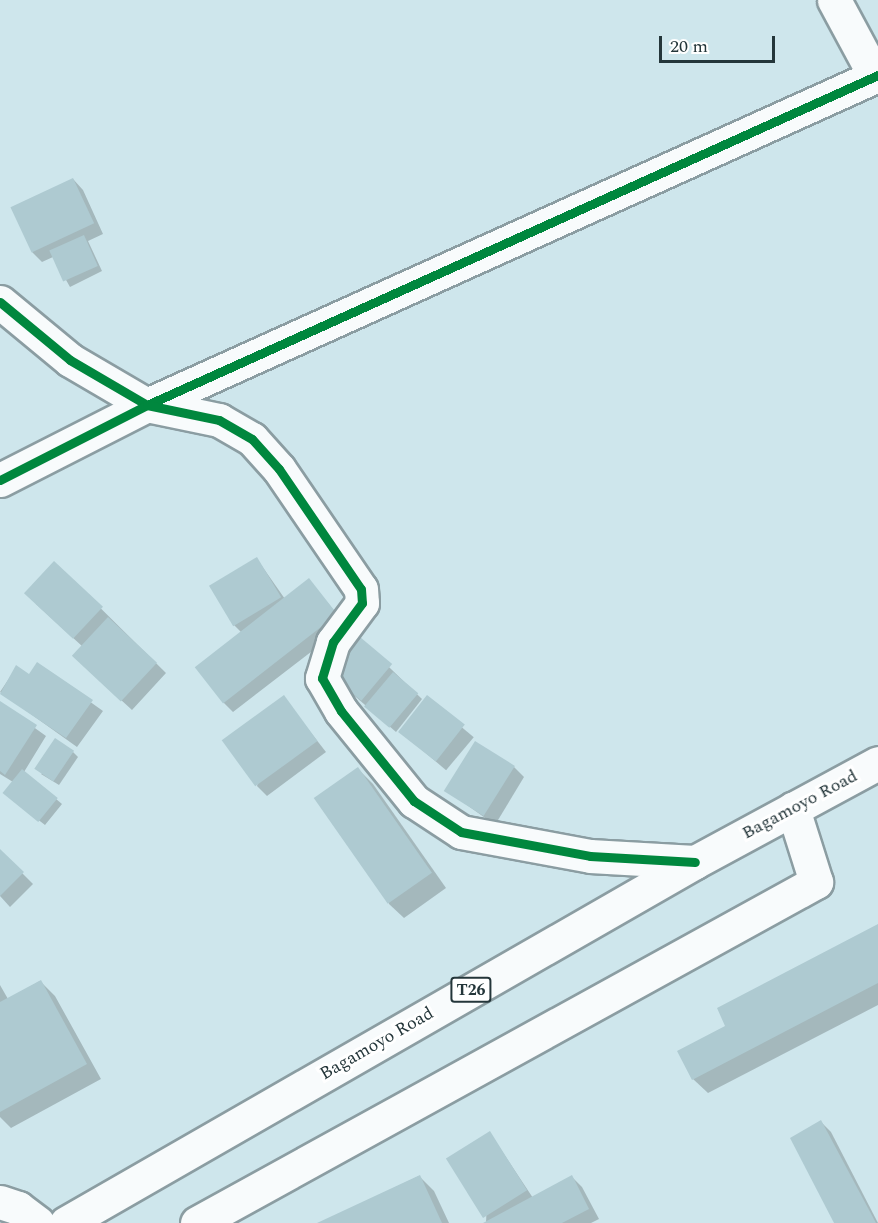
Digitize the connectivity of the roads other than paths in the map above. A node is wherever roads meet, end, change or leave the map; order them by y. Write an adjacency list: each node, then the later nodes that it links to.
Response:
1 (834, 0): 2 (main road)
2 (877, 76): 4 (main road)
3 (0, 302): 4 (main road)
4 (147, 405): 5 (main road); 8 (main road)
5 (0, 480)
6 (878, 763): 7 (main road, Bagamoyo Road / T26)
7 (792, 809): 8 (main road, Bagamoyo Road / T26); 12 (main road)
8 (694, 862): 11 (main road, Bagamoyo Road / T26)
9 (0, 1202): 10 (main road)
10 (38, 1223)
11 (66, 1223)
12 (197, 1223)

